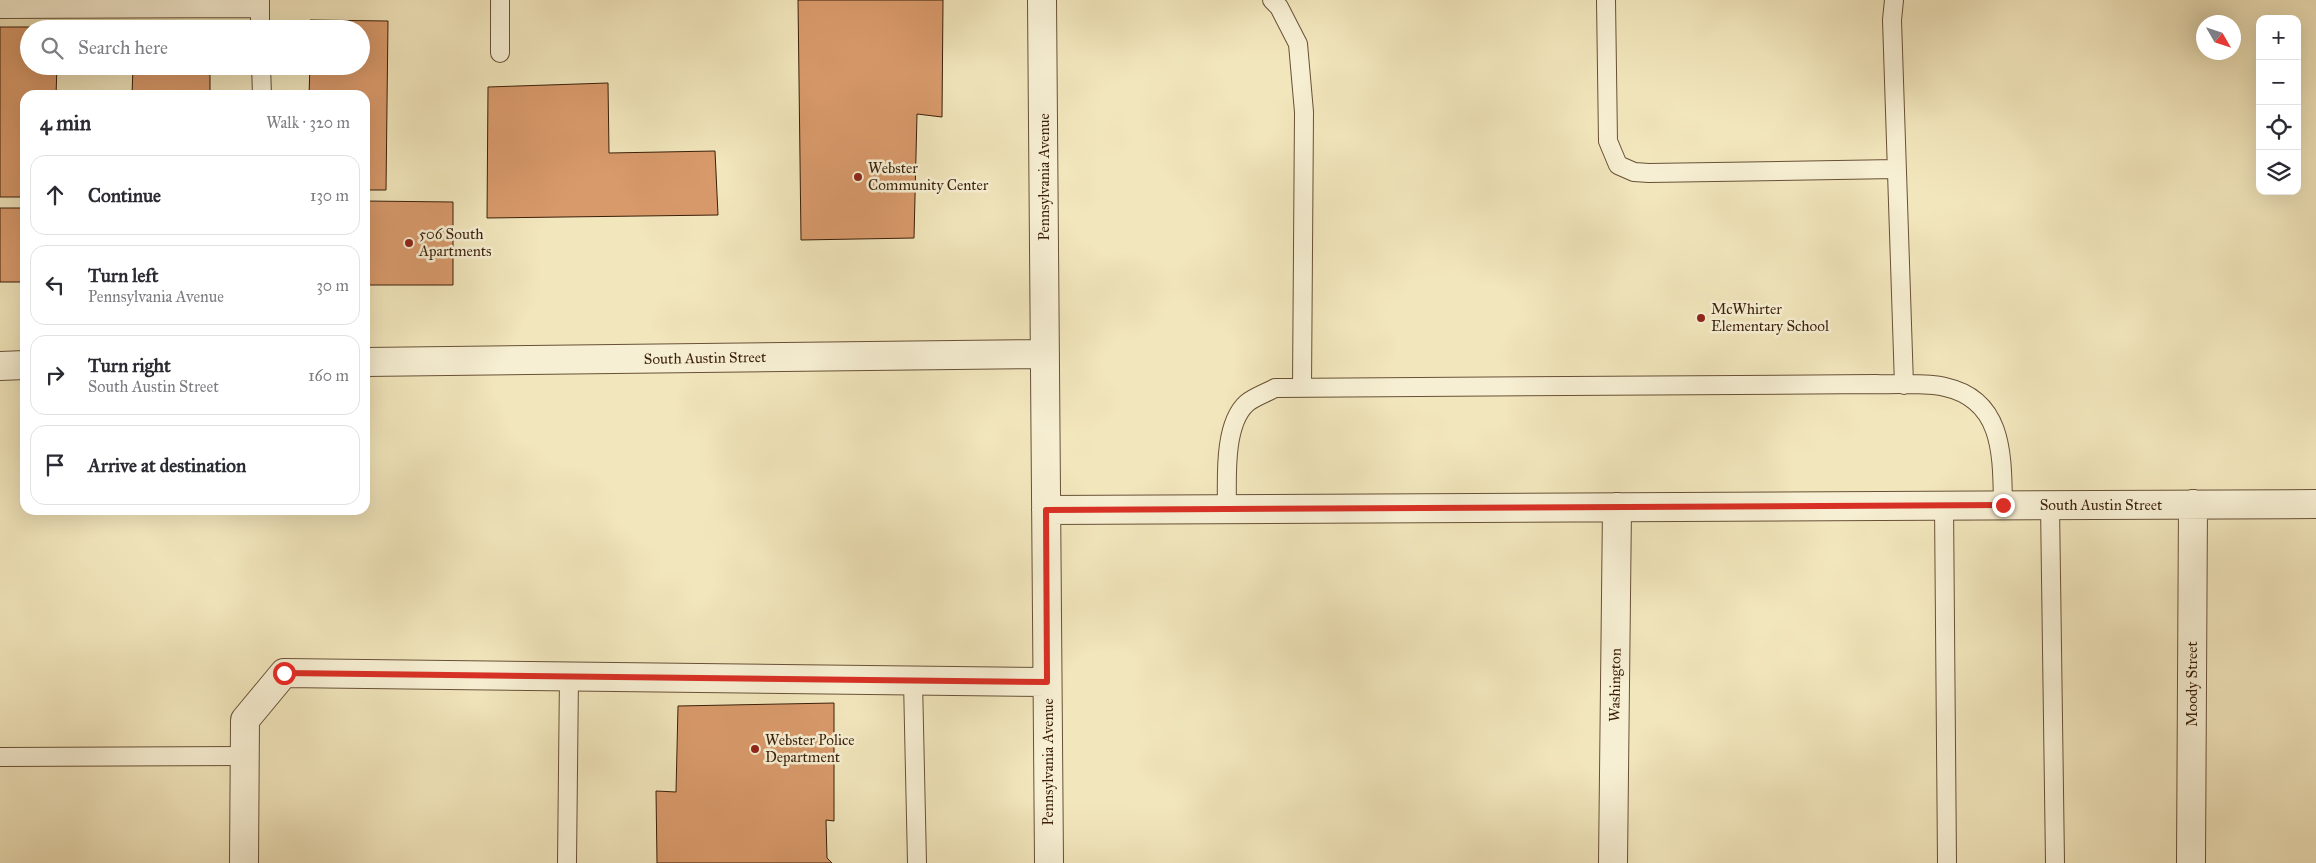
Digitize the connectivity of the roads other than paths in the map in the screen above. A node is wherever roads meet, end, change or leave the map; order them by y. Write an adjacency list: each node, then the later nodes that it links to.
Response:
1 (500, 0): 9 (lane)
2 (1042, 0): 13 (street, Pennsylvania Avenue)
3 (1272, 0): 18 (lane)
4 (1606, 0): 12 (lane)
5 (1894, 0): 12 (lane)
6 (260, 4): 7 (lane); 8 (lane)
7 (0, 9)
8 (260, 20)
9 (500, 53)
10 (261, 75): 11 (lane)
11 (262, 90)
12 (1896, 169): 17 (lane)
13 (1045, 354): 14 (street, South Austin Street); 26 (street, Pennsylvania Avenue)
14 (370, 362)
15 (0, 366): 16 (street)
16 (20, 366)
17 (1904, 385): 18 (lane); 22 (lane)
18 (1302, 387): 25 (lane)
19 (2193, 504): 20 (street, South Austin Street); 23 (street, South Austin Street); 39 (street, Moody Street)
20 (2316, 504)
21 (1944, 505): 22 (street, South Austin Street); 24 (street, South Austin Street); 37 (lane)
22 (2003, 505): 23 (street, South Austin Street)
23 (2050, 505): 38 (lane)
24 (1617, 507): 25 (street, South Austin Street); 36 (street, Washington)
25 (1227, 509): 26 (street, South Austin Street)
26 (1046, 510): 29 (street, Pennsylvania Avenue)
27 (569, 676): 28 (street); 30 (street); 33 (lane)
28 (913, 680): 29 (street); 34 (lane)
29 (1047, 682): 35 (street, Pennsylvania Avenue)
30 (245, 756): 31 (lane); 32 (street)
31 (0, 757)
32 (244, 863)
33 (567, 863)
34 (917, 863)
35 (1049, 863)
36 (1613, 863)
37 (1947, 863)
38 (2055, 863)
39 (2192, 863)

